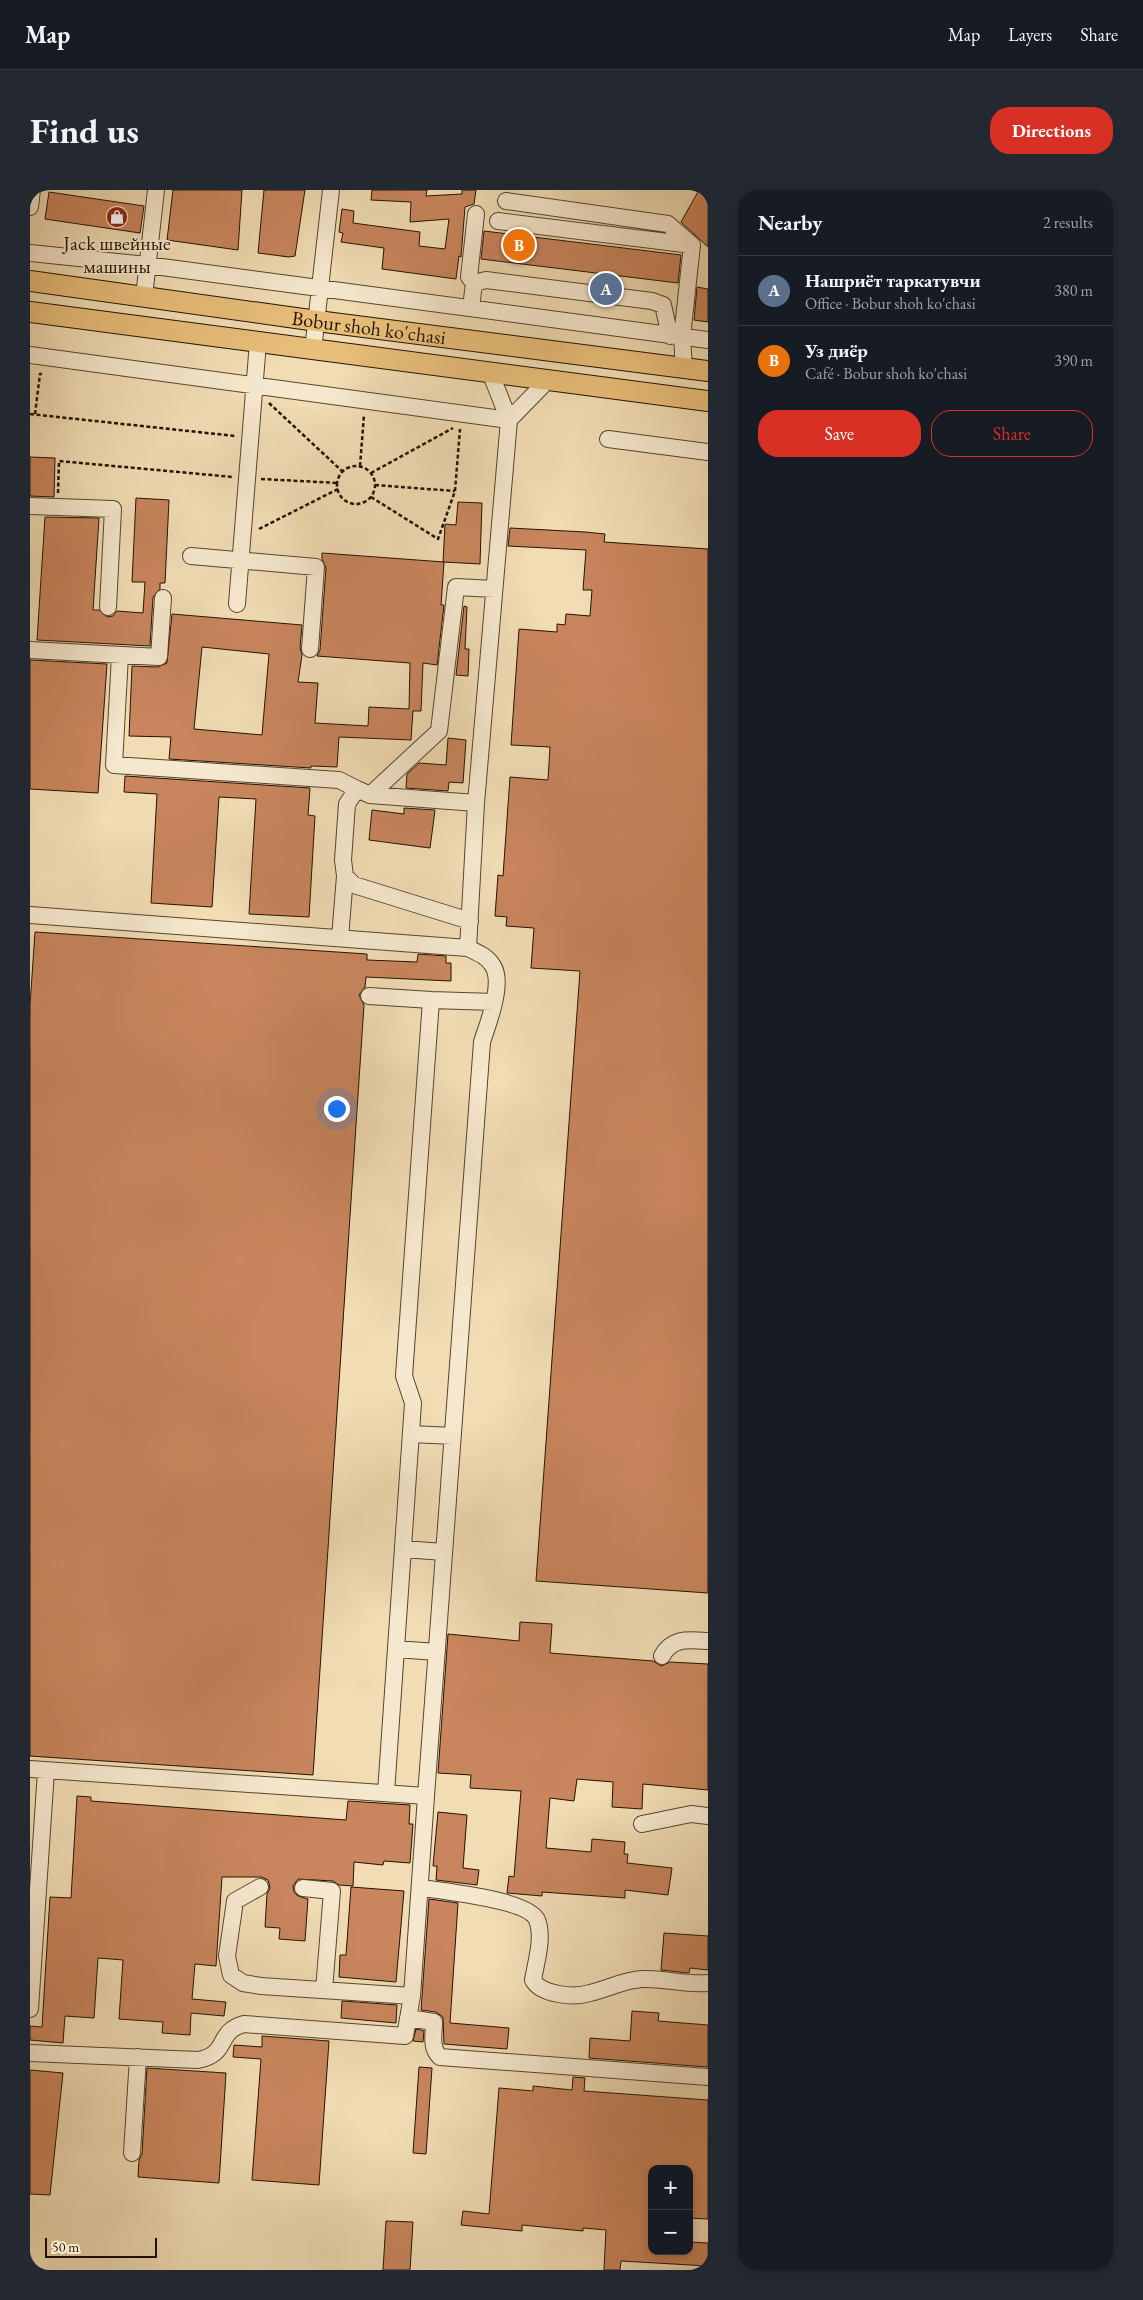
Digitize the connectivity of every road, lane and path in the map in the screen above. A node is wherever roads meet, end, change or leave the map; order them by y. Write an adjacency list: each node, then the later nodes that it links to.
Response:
1 (32, 190): 5 (street)
2 (156, 190): 10 (street)
3 (331, 190): 13 (street)
4 (506, 201): 8 (street)
5 (30, 207)
6 (476, 214): 12 (street)
7 (498, 221): 8 (street)
8 (692, 245): 18 (street)
9 (30, 253): 10 (street)
10 (147, 265): 13 (street); 14 (street)
11 (30, 282): 14 (main road, Bobur shoh ko'chasi)
12 (474, 283): 15 (street); 18 (street)
13 (320, 288): 15 (street); 17 (street)
14 (144, 297): 17 (main road, Bobur shoh ko'chasi)
15 (471, 308): 18 (street)
16 (30, 312): 20 (main road, Bobur shoh ko'chasi)
17 (316, 321): 21 (street); 23 (main road, Bobur shoh ko'chasi)
18 (676, 336): 19 (street); 23 (street)
19 (708, 340)
20 (258, 342): 21 (main road, Bobur shoh ko'chasi); 28 (street)
21 (313, 350): 25 (main road, Bobur shoh ko'chasi)
22 (30, 355): 28 (street)
23 (684, 368): 24 (main road, Bobur shoh ko'chasi)
24 (708, 371)
25 (490, 372): 27 (main road, Bobur shoh ko'chasi); 34 (street)
26 (49, 375): 33 (path)
27 (548, 380): 29 (main road, Bobur shoh ko'chasi); 34 (street)
28 (254, 385): 31 (street); 37 (street)
29 (708, 401)
30 (275, 402): 41 (path)
31 (367, 409): 34 (street); 40 (path)
32 (30, 414): 33 (path)
33 (35, 414): 37 (path)
34 (509, 420): 54 (street)
35 (451, 423): 36 (path)
36 (460, 424): 42 (path); 47 (path)
37 (250, 438): 43 (street)
38 (608, 439): 39 (street)
39 (708, 452)
40 (360, 466): 41 (path); 42 (path)
41 (343, 472): 44 (path)
42 (371, 473): 45 (path)
43 (247, 478): 44 (path); 50 (path); 51 (street)
44 (338, 483): 46 (path)
45 (375, 485): 47 (path); 48 (path)
46 (338, 489): 48 (path); 51 (path)
47 (455, 491): 48 (path)
48 (371, 497)
49 (30, 506): 50 (street)
50 (57, 507): 57 (street)
51 (242, 537): 53 (street)
52 (191, 556): 53 (street)
53 (240, 560): 56 (street); 58 (street)
54 (494, 589): 61 (street); 62 (street)
55 (164, 598): 60 (street)
56 (237, 604)
57 (108, 607)
58 (310, 649)
59 (30, 650): 60 (street)
60 (120, 655): 61 (street)
61 (364, 792): 62 (street); 63 (street)
62 (476, 803): 65 (street)
63 (345, 876): 65 (street); 66 (street)
64 (30, 915): 66 (street)
65 (470, 921): 67 (street)
66 (340, 938): 67 (street)
67 (468, 948): 70 (street)
68 (369, 996): 69 (street)
69 (430, 1000): 70 (street); 71 (street)
70 (494, 1002): 72 (street)
71 (411, 1434): 72 (street); 73 (street)
72 (453, 1436): 74 (street)
73 (403, 1549): 74 (street); 76 (street)
74 (444, 1552): 77 (street)
75 (708, 1641): 78 (street)
76 (396, 1649): 77 (street); 80 (street)
77 (437, 1652): 81 (street)
78 (662, 1656)
79 (38, 1770): 80 (street); 90 (street)
80 (386, 1793): 81 (street)
81 (426, 1796): 86 (street)
82 (708, 1816): 83 (street)
83 (642, 1824)
84 (260, 1887): 88 (street)
85 (303, 1888): 88 (street)
86 (421, 1888): 87 (street); 89 (street)
87 (708, 1983)
88 (324, 1990): 89 (street)
89 (412, 1996): 91 (street)
90 (30, 2009)
91 (408, 2018): 93 (street); 94 (street)
92 (30, 2053): 93 (street)
93 (138, 2058): 95 (street)
94 (708, 2077)
95 (132, 2153)

